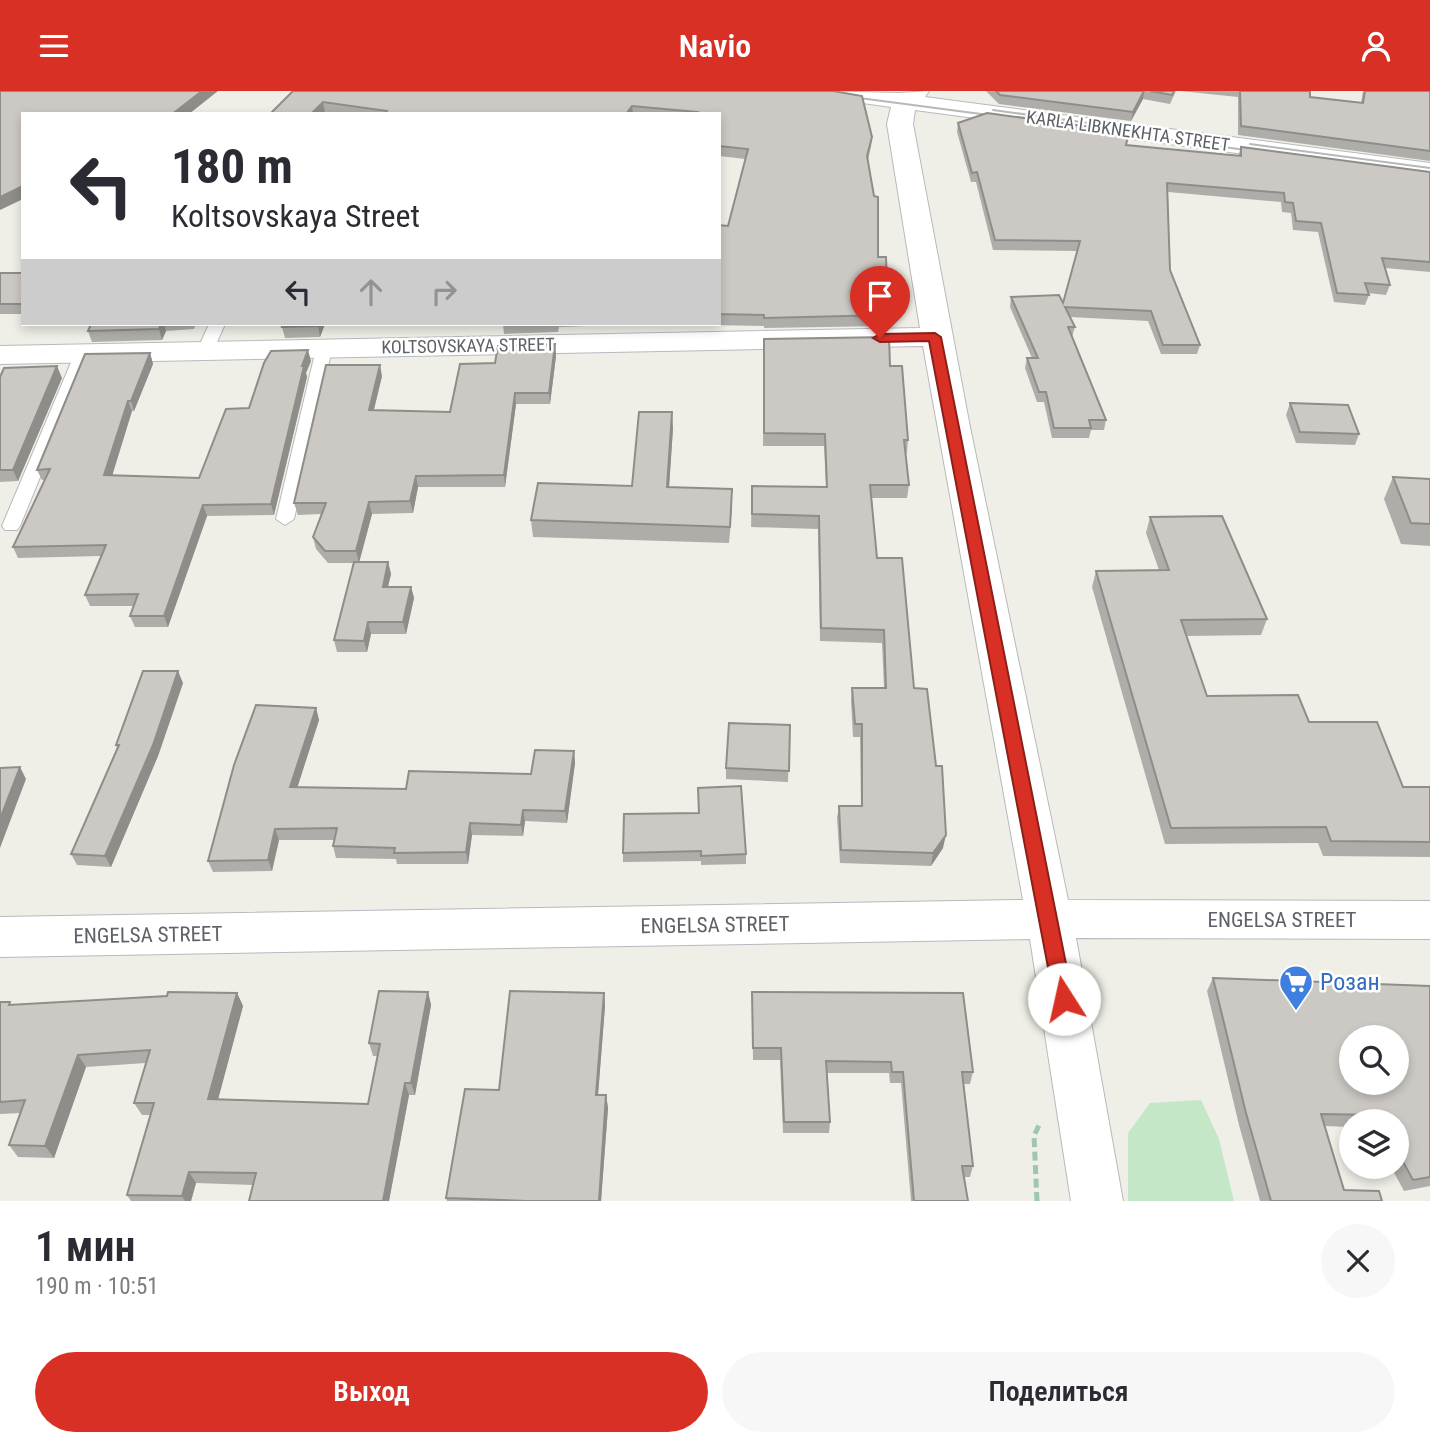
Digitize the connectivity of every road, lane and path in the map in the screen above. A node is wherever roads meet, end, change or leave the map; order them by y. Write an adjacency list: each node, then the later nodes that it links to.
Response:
1 (827, 91): 2 (street, KARLA LIBKNEKHTA STREET)
2 (911, 96): 3 (street, KARLA LIBKNEKHTA STREET); 5 (street)
3 (1430, 171)
4 (211, 337): 6 (street, KOLTSOVSKAYA STREET); 7 (street, KOLTSOVSKAYA STREET)
5 (935, 337): 6 (street, KOLTSOVSKAYA STREET); 11 (street)
6 (324, 349): 9 (lane)
7 (83, 353): 8 (street, KOLTSOVSKAYA STREET); 10 (lane)
8 (0, 355)
9 (285, 519)
10 (11, 526)
11 (1049, 919): 12 (street, ENGELSA STREET); 13 (street, ENGELSA STREET); 14 (street)
12 (1430, 920)
13 (0, 937)
14 (1097, 1201)

